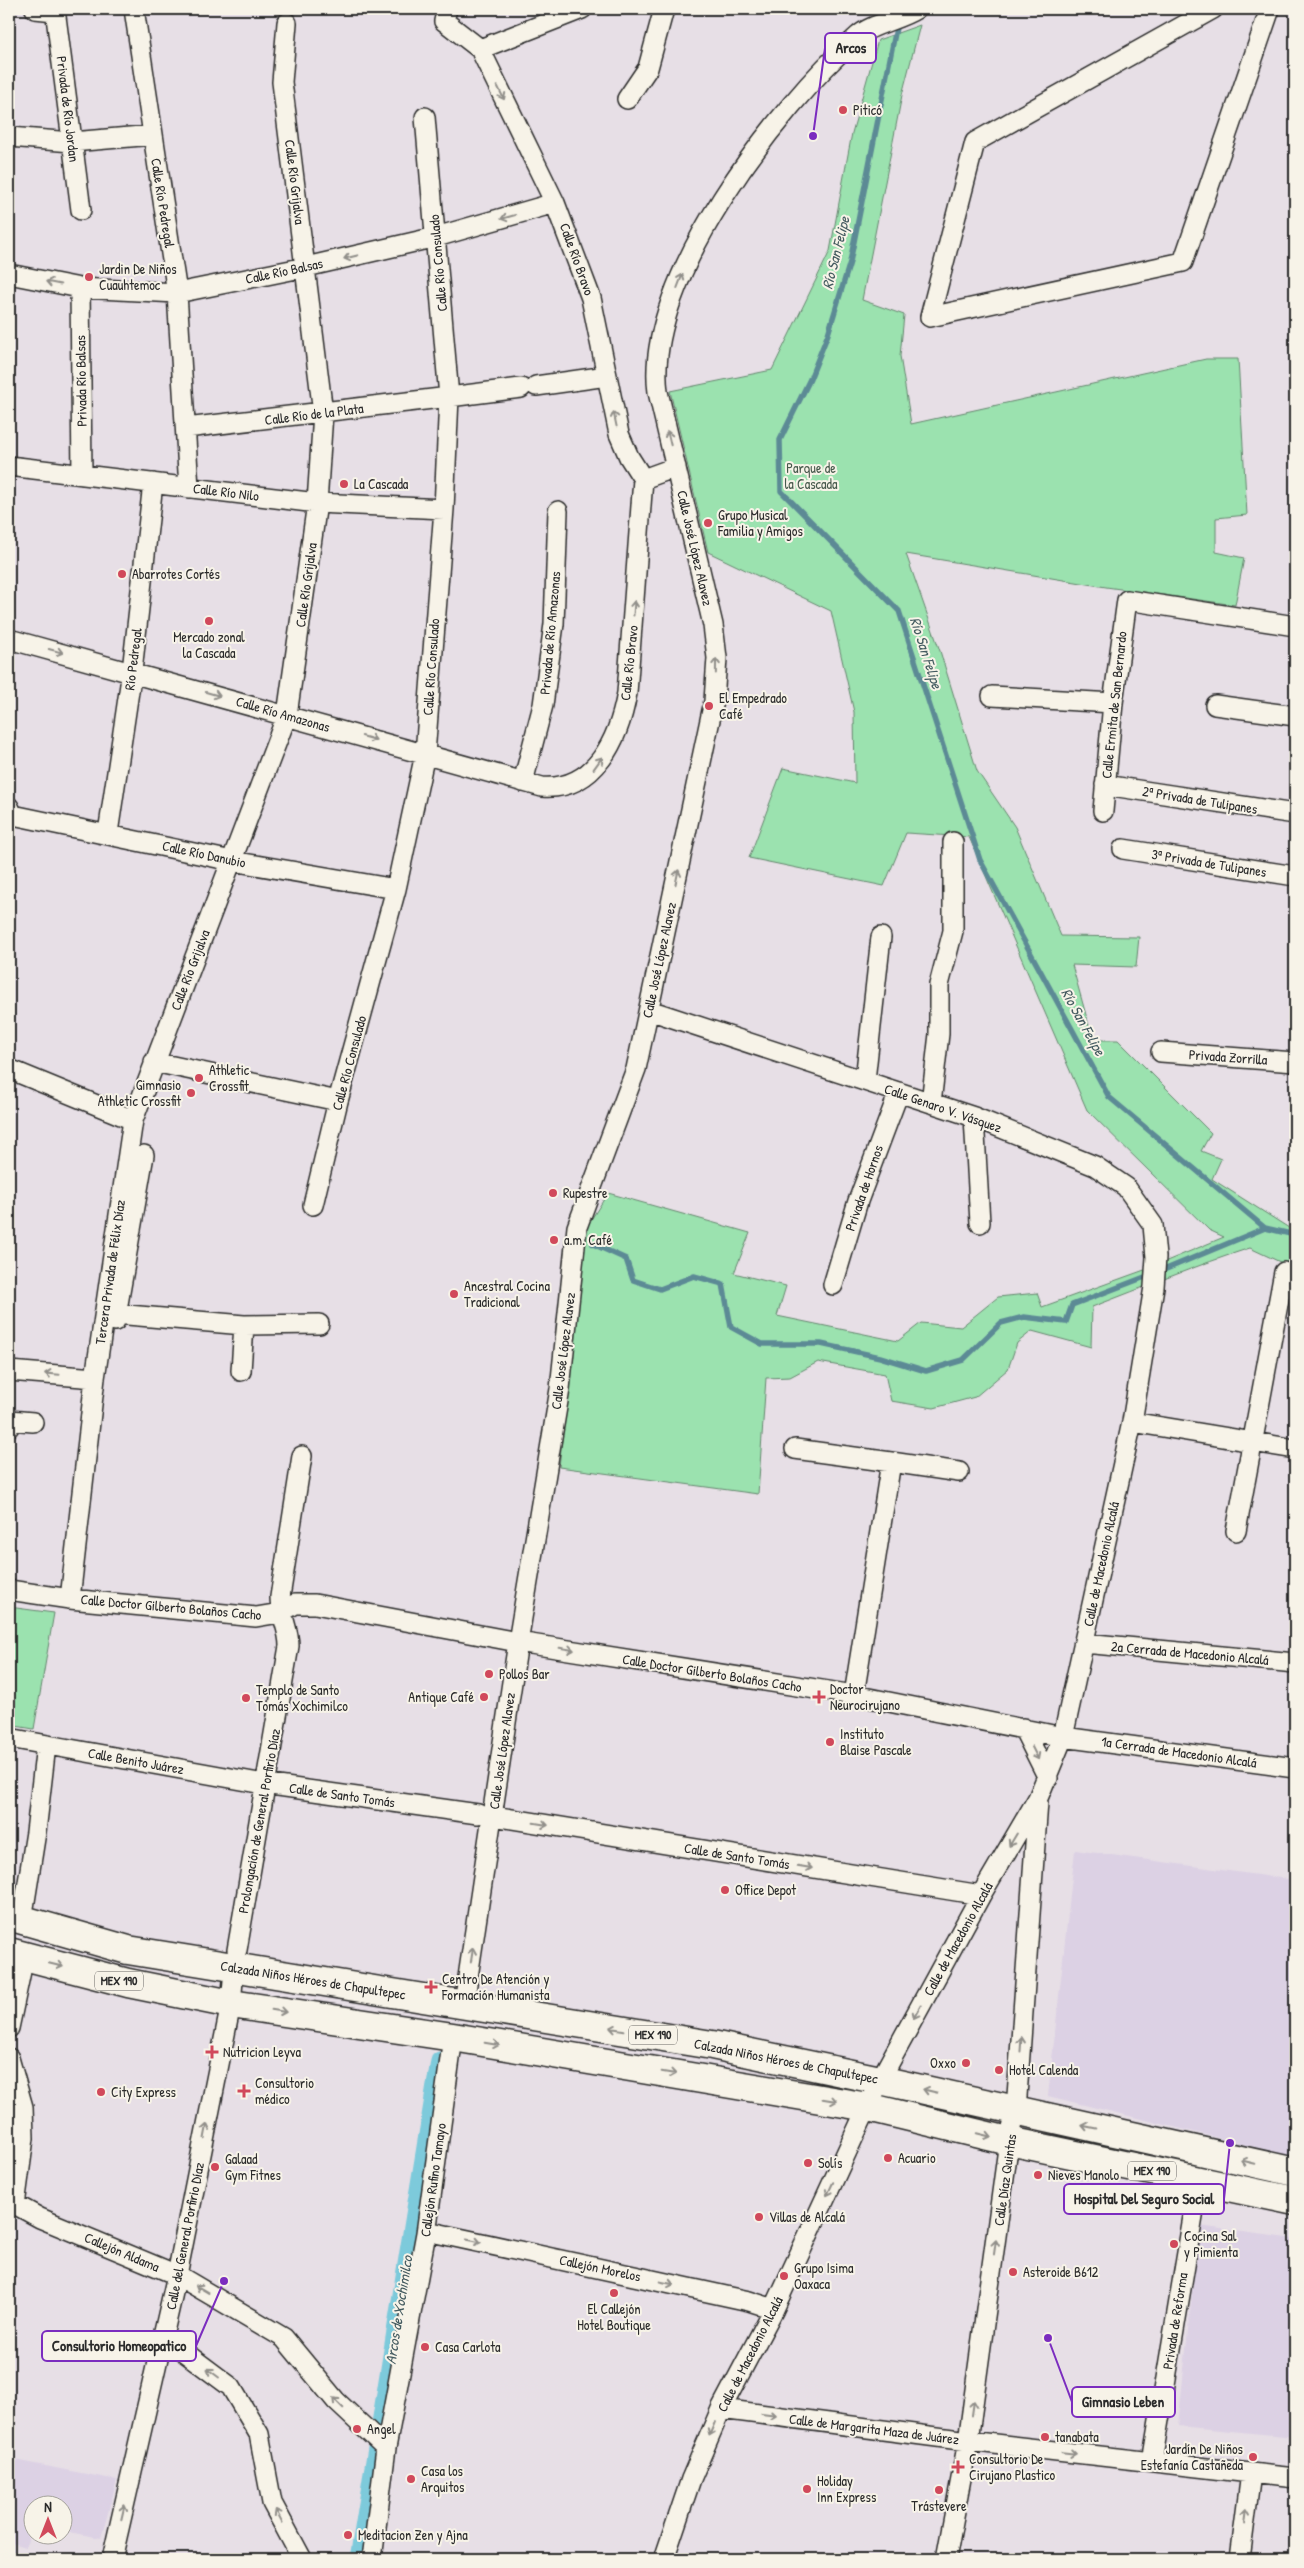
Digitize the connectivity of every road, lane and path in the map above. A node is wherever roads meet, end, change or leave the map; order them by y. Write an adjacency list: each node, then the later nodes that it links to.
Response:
1 (35, 9): 8 (street)
2 (134, 9): 14 (street, Calle Río Pedregal)
3 (447, 9): 11 (street)
4 (582, 9): 11 (street)
5 (664, 9): 12 (street)
6 (1213, 9): 7 (street)
7 (1270, 9)
8 (55, 10): 16 (street, Privada de Río Jordan)
9 (911, 12): 29 (street, Calle José López Alavez, one-way to 9)
10 (289, 16): 20 (street, Calle Río Grijalva)
11 (480, 50): 17 (street, Calle Río Bravo, one-way to 17)
12 (627, 99)
13 (425, 117): 19 (street, Calle Río Consulado)
14 (153, 135): 16 (street); 23 (street, Calle Río Pedregal)
15 (9, 137): 16 (street)
16 (72, 142): 18 (street, Privada de Río Jordan)
17 (555, 204): 19 (street, Calle Río Balsas, one-way to 19); 24 (street, Calle Río Bravo)
18 (80, 210)
19 (436, 237): 20 (street, Calle Río Balsas, one-way to 20); 25 (street, Calle Río Consulado)
20 (306, 267): 23 (street, Calle Río Balsas); 26 (street, Calle Río Grijalva)
21 (9, 274): 22 (street, Calle Río Balsas, one-way to 21)
22 (80, 288): 23 (street, Calle Río Balsas); 30 (street, Privada Río Balsas)
23 (177, 293): 27 (street, Calle Río Pedregal)
24 (607, 376): 25 (street, Calle Río de la Plata); 31 (street, Calle Río Bravo, one-way to 24)
25 (445, 397): 26 (street, Calle Río de la Plata); 35 (street, Calle Río Consulado)
26 (323, 413): 27 (street, Calle Río de la Plata); 34 (street, Calle Río Grijalva)
27 (186, 428): 33 (street, Calle Río Pedregal)
28 (9, 466): 30 (street, Calle Río Nilo)
29 (676, 467): 31 (street); 59 (street, Calle José López Alavez, one-way to 29)
30 (82, 475): 32 (street, Calle Río Nilo)
31 (644, 479): 48 (street, Calle Río Bravo, one-way to 31)
32 (153, 483): 33 (street, Calle Río Nilo); 39 (street, Río Pedregal)
33 (189, 488): 34 (street, Calle Río Nilo)
34 (317, 503): 35 (street, Calle Río Nilo); 43 (street, Calle Río Grijalva)
35 (444, 509): 45 (street, Calle Río Consulado)
36 (558, 512): 46 (street, Privada de Río Amazonas)
37 (1295, 626): 41 (street, Calle Ermita de San Bernardo)
38 (9, 638): 39 (street, Calle Río Amazonas, one-way to 39)
39 (132, 671): 43 (street, Calle Río Amazonas, one-way to 43); 52 (street, Río Pedregal)
40 (992, 696): 41 (street)
41 (1113, 702): 47 (street, Calle Ermita de San Bernardo)
42 (1215, 705): 44 (street)
43 (287, 715): 45 (street, Calle Río Amazonas, one-way to 45); 55 (street, Calle Río Grijalva)
44 (1295, 716)
45 (425, 754): 46 (street, Calle Río Amazonas); 57 (street, Calle Río Consulado)
46 (523, 782): 48 (street, Calle Río Amazonas)
47 (1105, 785): 50 (street, Calle Ermita de San Bernardo); 51 (street, 2ª Privada de Tulipanes)
48 (558, 788)
49 (11, 811): 52 (street, Calle Río Danubio)
50 (1103, 811)
51 (1295, 814)
52 (108, 834): 55 (street, Calle Río Danubio)
53 (954, 842): 67 (street)
54 (1123, 849): 56 (street, 3ª Privada de Tulipanes)
55 (232, 861): 57 (street, Calle Río Danubio); 61 (street, Calle Río Grijalva)
56 (1295, 876)
57 (396, 889): 66 (street, Calle Río Consulado)
58 (881, 937): 64 (street)
59 (649, 1010): 64 (street, Calle Genaro V. Vásquez); 96 (street, Calle José López Alavez)
60 (1162, 1052): 62 (street, Privada Zorrilla)
61 (154, 1062): 66 (street); 69 (street, Calle Río Grijalva)
62 (1295, 1062)
63 (9, 1070): 69 (street)
64 (865, 1080): 65 (street, Calle Genaro V. Vásquez)
65 (899, 1092): 67 (street, Calle Genaro V. Vásquez); 74 (street, Privada de Hornos)
66 (338, 1101): 71 (street, Calle Río Consulado)
67 (931, 1103): 68 (street, Calle Genaro V. Vásquez)
68 (974, 1117): 72 (street); 75 (street, Calle Genaro V. Vásquez)
69 (132, 1120): 81 (street, Tercera Privada de Félix Díaz)
70 (144, 1155): 76 (street, Tercera Privada de Félix Díaz)
71 (313, 1205)
72 (980, 1223)
73 (1284, 1272): 86 (street)
74 (832, 1286)
75 (1154, 1287): 83 (street, Calle de Macedonio Alcalá)
76 (116, 1314): 78 (street); 84 (street, Tercera Privada de Félix Díaz)
77 (320, 1324): 78 (street)
78 (244, 1325): 80 (street)
79 (9, 1371): 81 (street, one-way to 79)
80 (241, 1371)
81 (95, 1378): 84 (street, Tercera Privada de Félix Díaz)
82 (33, 1422): 85 (street)
83 (1132, 1422): 86 (street); 97 (street, Calle de Macedonio Alcalá)
84 (90, 1425): 94 (street, Tercera Privada de Félix Díaz)
85 (9, 1427)
86 (1254, 1442): 88 (street); 92 (street)
87 (795, 1449): 90 (street)
88 (1295, 1449)
89 (302, 1456): 95 (street, Prolongación de General Porfirio Díaz)
90 (891, 1462): 91 (street); 99 (street)
91 (959, 1472)
92 (1236, 1531)
93 (9, 1590): 94 (street, Calle Doctor Gilberto Bolaños Cacho)
94 (70, 1599): 95 (street, Calle Doctor Gilberto Bolaños Cacho)
95 (280, 1613): 96 (street, Calle Doctor Gilberto Bolaños Cacho); 106 (street, Prolongación de General Porfirio Díaz)
96 (513, 1641): 99 (street, Calle Doctor Gilberto Bolaños Cacho, one-way to 99); 108 (street, Calle José López Alavez)
97 (1084, 1643): 98 (street, 2a Cerrada de Macedonio Alcalá); 101 (street, Calle de Macedonio Alcalá)
98 (1295, 1663)
99 (854, 1695): 100 (street, Calle Doctor Gilberto Bolaños Cacho)
100 (1023, 1728): 101 (street, Calle Doctor Gilberto Bolaños Cacho); 105 (street, one-way to 105)
101 (1063, 1736): 104 (street, 1a Cerrada de Macedonio Alcalá); 105 (street, Calle de Macedonio Alcalá)
102 (9, 1738): 103 (street, Calle Benito Juárez)
103 (46, 1745): 106 (street, Calle Benito Juárez); 110 (street)
104 (1295, 1768)
105 (1048, 1778): 107 (street, Calle de Macedonio Alcalá)
106 (264, 1784): 108 (street, Calle de Santo Tomás); 112 (street, Prolongación de General Porfirio Díaz)
107 (1038, 1798): 109 (street, Calle de Macedonio Alcalá, one-way to 109); 120 (street, Calle Díaz Quintas, one-way to 107)
108 (486, 1815): 109 (street, Calle de Santo Tomás, one-way to 109); 114 (street, Calle José López Alavez, one-way to 108)
109 (981, 1895): 118 (street, Calle de Macedonio Alcalá, one-way to 118)
110 (15, 1918): 112 (main road, Calzada Niños Héroes de Chapultepec / MEX 190)
111 (16, 1955): 113 (main road, MEX 190, one-way to 113); 115 (street)
112 (235, 1960): 113 (street, Calle del General Porfirio Díaz); 114 (main road, Calzada Niños Héroes de Chapultepec / MEX 190)
113 (231, 2004): 116 (main road, MEX 190, one-way to 116); 127 (street, Calle del General Porfirio Díaz, one-way to 113)
114 (464, 2004): 118 (main road, Calzada Niños Héroes de Chapultepec / MEX 190, one-way to 114)
115 (9, 2028)
116 (453, 2037): 119 (main road, MEX 190, one-way to 119); 126 (street, Callejón Rufino Tamayo)
117 (9, 2058): 125 (street)
118 (880, 2080): 119 (street, Calle de Macedonio Alcalá); 120 (main road, Calzada Niños Héroes de Chapultepec / MEX 190, one-way to 118)
119 (868, 2107): 121 (main road, MEX 190, one-way to 121); 128 (street, Calle de Macedonio Alcalá, one-way to 128)
120 (1016, 2110): 121 (street, Calle Díaz Quintas); 122 (main road, Calzada Niños Héroes de Chapultepec / MEX 190, one-way to 120)
121 (1009, 2142): 123 (main road, MEX 190); 131 (street, Calle Díaz Quintas, one-way to 121)
122 (1295, 2172)
123 (1199, 2181): 124 (main road, MEX 190); 133 (street, Privada de Reforma)
124 (1295, 2201)
125 (12, 2203): 127 (street, Callejón Aldama)
126 (426, 2234): 128 (street, Callejón Morelos, one-way to 128); 132 (street, Callejón Rufino Tamayo)
127 (177, 2275): 129 (street, Calle del General Porfirio Díaz); 132 (street, Callejón Aldama, one-way to 127)
128 (774, 2309): 130 (street, Calle de Macedonio Alcalá)
129 (164, 2337): 136 (street, Calle del General Porfirio Díaz, one-way to 129); 137 (street, one-way to 129)
130 (721, 2409): 131 (street, Calle de Margarita Maza de Juárez, one-way to 131); 139 (street, Calle de Macedonio Alcalá, one-way to 139)
131 (968, 2441): 133 (street, Calle de Margarita Maza de Juárez, one-way to 133); 140 (street, Calle Díaz Quintas)
132 (386, 2448): 138 (street, Callejón Rufino Tamayo)
133 (1152, 2462): 134 (street, Calle de Margarita Maza de Juárez)
134 (1251, 2473): 135 (street, Calle de Margarita Maza de Juárez); 141 (street, one-way to 134)
135 (1295, 2478)
136 (112, 2559)
137 (302, 2559)
138 (372, 2559)
139 (664, 2559)
140 (946, 2559)
141 (1240, 2559)

